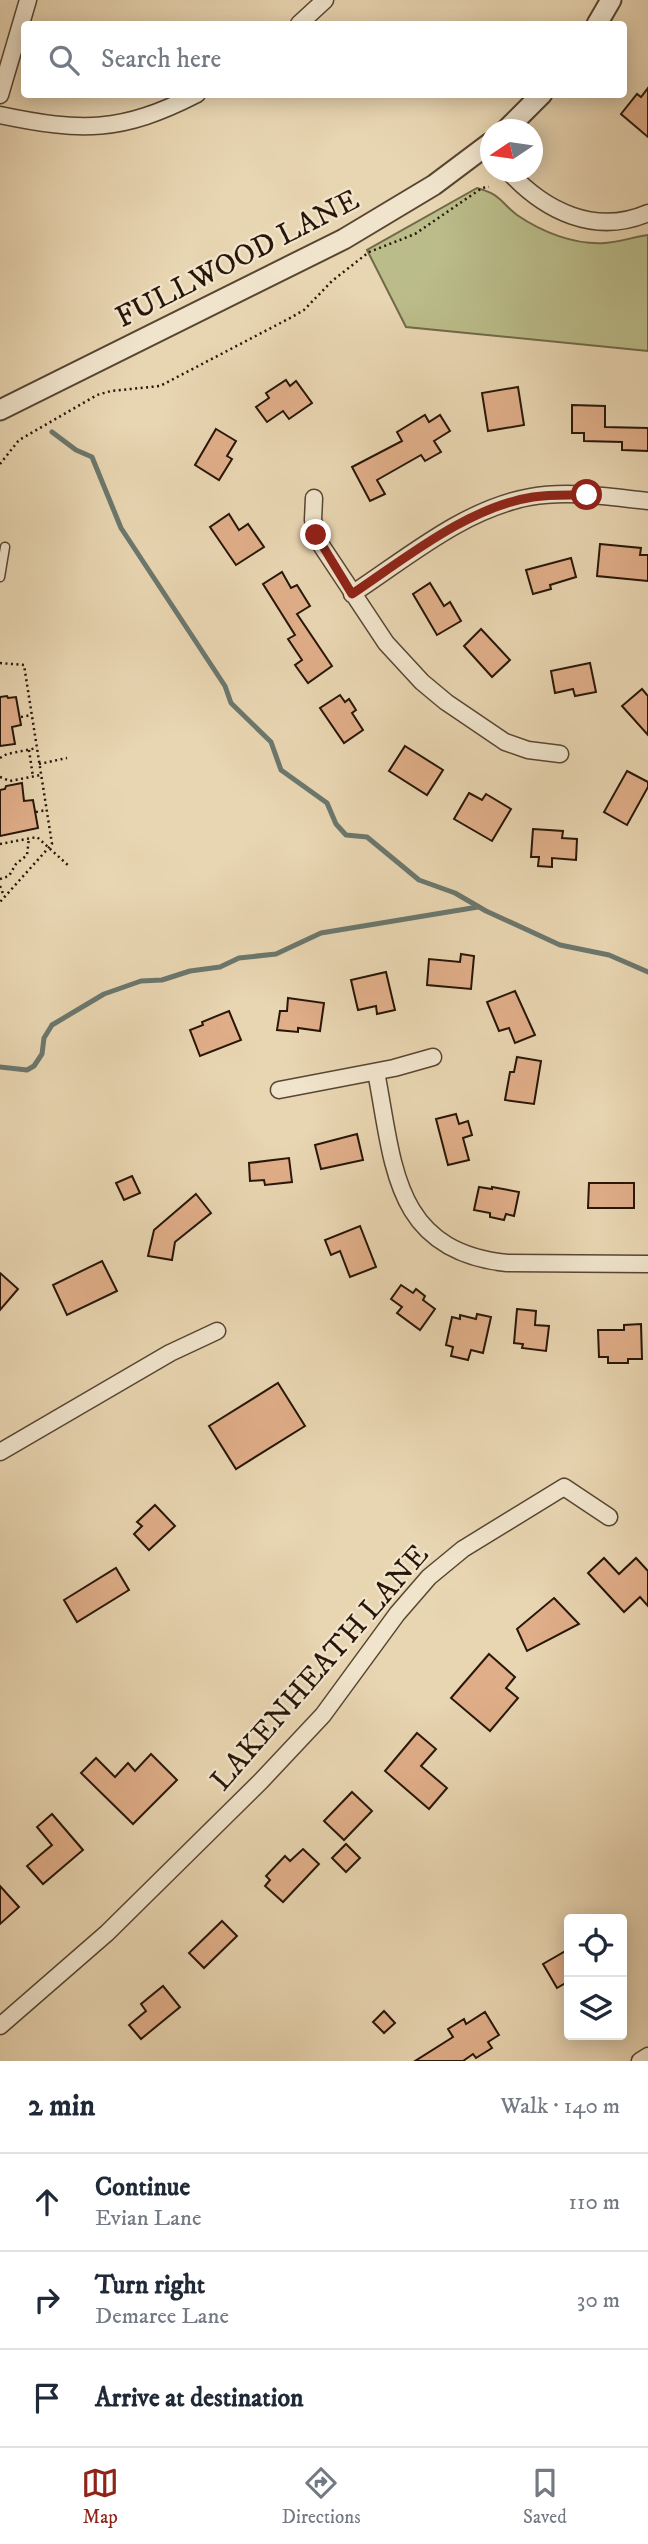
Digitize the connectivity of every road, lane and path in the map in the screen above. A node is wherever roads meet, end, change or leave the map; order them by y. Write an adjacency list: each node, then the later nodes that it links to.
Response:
1 (28, 0): 4 (street)
2 (326, 0): 5 (street)
3 (611, 0): 6 (street)
4 (22, 21)
5 (302, 21)
6 (599, 21)
7 (21, 24): 8 (street)
8 (0, 95)
9 (189, 98): 11 (street)
10 (537, 98): 12 (street)
11 (0, 115)
12 (517, 119)
13 (480, 153): 17 (street, FULLWOOD LANE)
14 (519, 182): 16 (street)
15 (489, 187): 18 (path)
16 (648, 214)
17 (0, 410)
18 (0, 464)
19 (314, 498): 23 (street)
20 (648, 501): 23 (street)
21 (5, 547): 22 (lane)
22 (0, 577)
23 (352, 594): 31 (street)
24 (0, 663): 25 (path)
25 (32, 715): 26 (path); 28 (path)
26 (21, 717)
27 (11, 747): 30 (path)
28 (37, 748): 29 (path); 34 (path)
29 (29, 750): 30 (path); 37 (path)
30 (12, 753): 32 (path)
31 (560, 754)
32 (0, 758)
33 (67, 758): 34 (path)
34 (39, 764): 35 (path)
35 (41, 775): 37 (path); 38 (path)
36 (0, 777): 37 (path)
37 (33, 777)
38 (47, 810): 39 (path); 43 (path)
39 (36, 811)
40 (25, 833): 41 (path)
41 (27, 838): 42 (path); 43 (path); 45 (path)
42 (0, 844)
43 (49, 848): 44 (path); 47 (path)
44 (71, 867)
45 (0, 878)
46 (0, 886): 47 (path)
47 (5, 896): 48 (path)
48 (0, 902)
49 (433, 1057): 50 (street)
50 (376, 1072): 51 (street); 52 (street)
51 (279, 1090)
52 (648, 1264)
53 (217, 1331): 54 (street)
54 (0, 1452)
55 (609, 1517): 56 (street, LAKENHEATH LANE)
56 (0, 2026)
57 (648, 2056): 58 (street)
58 (640, 2061)

